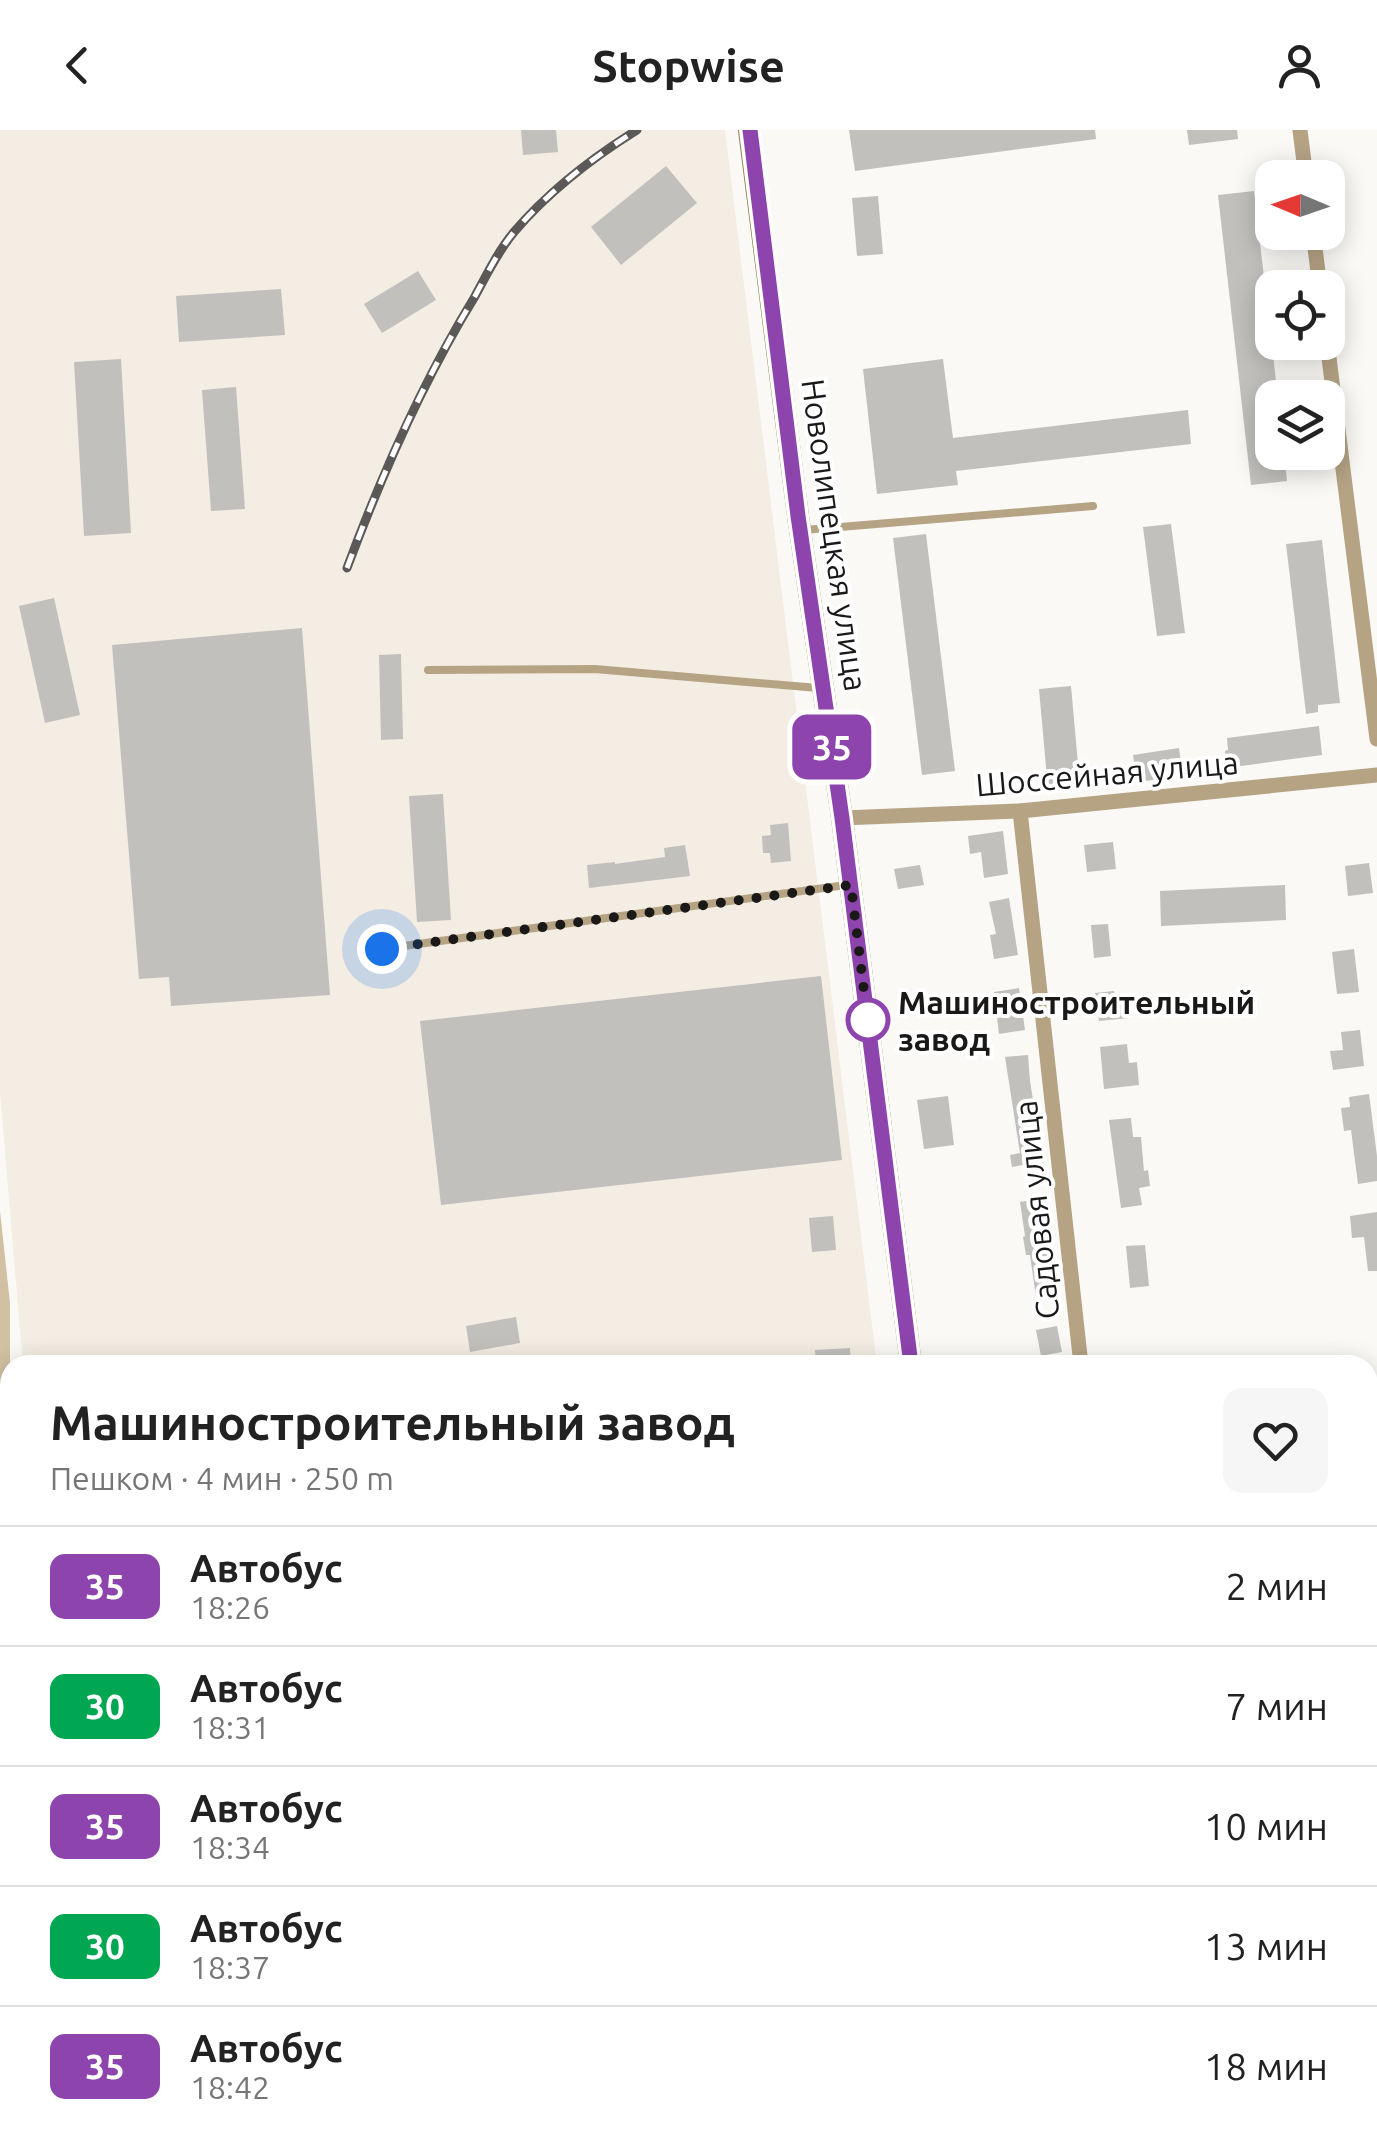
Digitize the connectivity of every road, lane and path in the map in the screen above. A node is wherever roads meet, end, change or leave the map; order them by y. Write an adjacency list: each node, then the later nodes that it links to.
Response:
1 (750, 130): 6 (street, Новолипецкая улица)
2 (1300, 130): 3 (street)
3 (1304, 160)
4 (1329, 360): 9 (street)
5 (1093, 506): 6 (lane)
6 (800, 530): 8 (street, Новолипецкая улица)
7 (428, 670): 8 (lane)
8 (823, 688): 12 (street, Новолипецкая улица)
9 (1377, 739)
10 (1377, 775): 11 (street, Шоссейная улица)
11 (1020, 811): 12 (street, Шоссейная улица); 16 (street, Садовая улица)
12 (842, 818): 13 (street, Новолипецкая улица)
13 (851, 885): 14 (lane); 15 (street, Новолипецкая улица)
14 (382, 949)
15 (910, 1355)
16 (1080, 1355)

